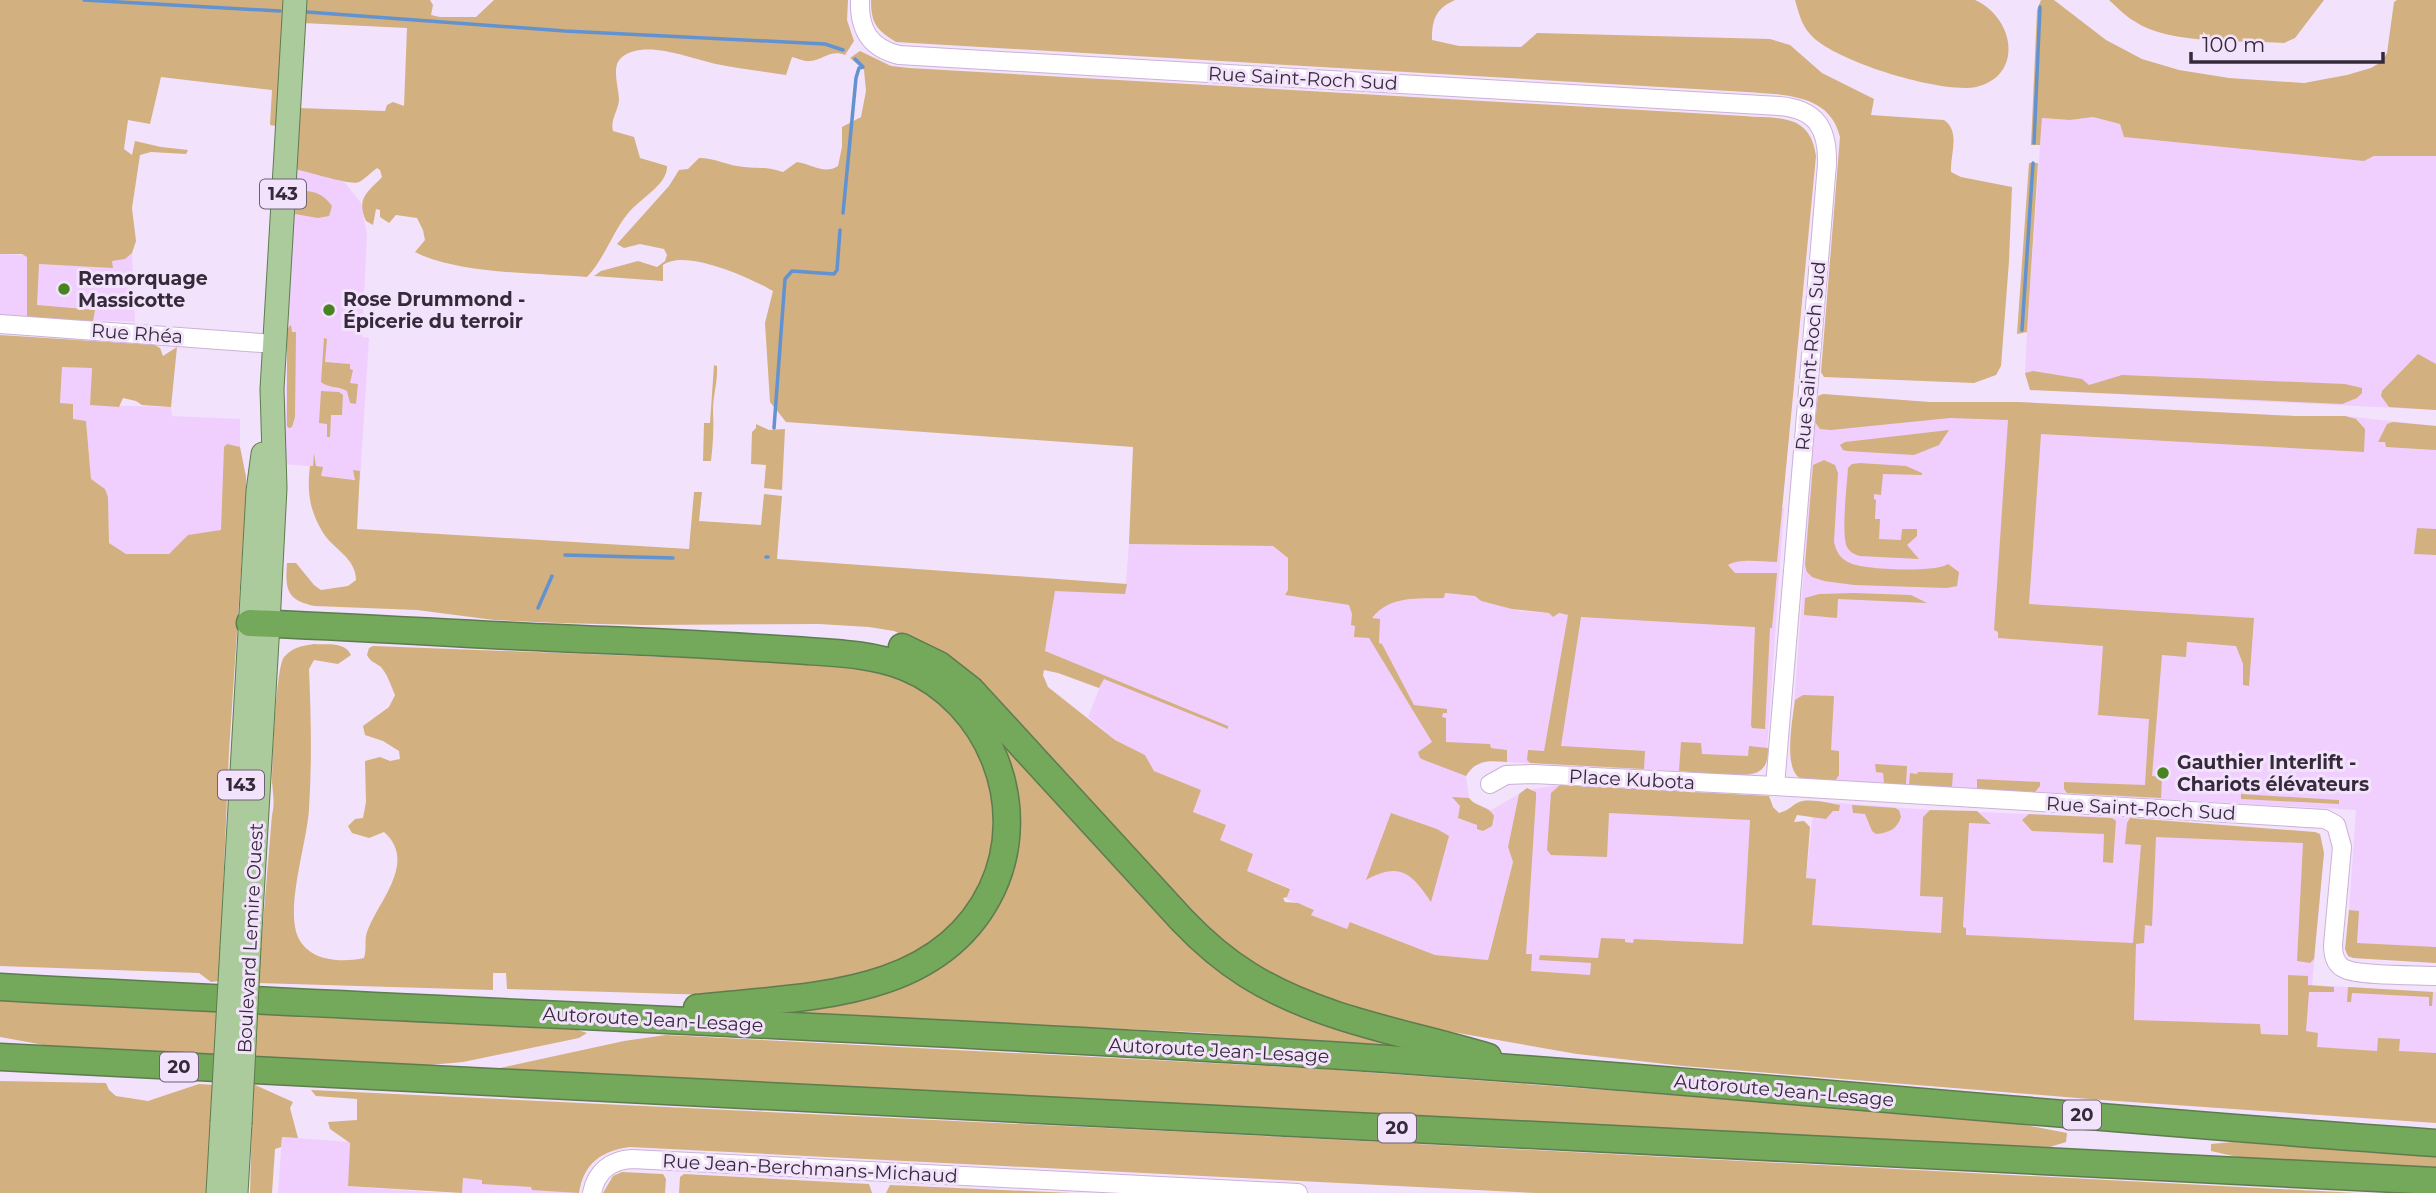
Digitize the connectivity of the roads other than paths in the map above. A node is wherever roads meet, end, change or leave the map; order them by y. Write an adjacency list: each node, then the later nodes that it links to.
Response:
1 (295, 0): 4 (main road, Boulevard Lemire Ouest / 143)
2 (860, 0): 9 (street, Rue Saint-Roch Sud)
3 (0, 324): 4 (street, Rue Rhéa)
4 (275, 344): 5 (main road, Boulevard Lemire Ouest / 143)
5 (272, 389): 6 (main road, Boulevard Lemire Ouest / 143); 6 (main road, Boulevard Lemire Ouest / 143)
6 (259, 623): 7 (highway); 15 (main road, Boulevard Lemire Ouest / 143, bridge)
7 (685, 642): 12 (highway); 14 (highway)
8 (1490, 784): 9 (street, Place Kubota)
9 (1775, 786): 10 (street, Rue Saint-Roch Sud)
10 (2436, 976)
11 (0, 987): 12 (highway, Autoroute Jean-Lesage / 20)
12 (622, 1017): 14 (highway, Autoroute Jean-Lesage / 20)
13 (0, 1057): 17 (highway, 20)
14 (1533, 1070): 16 (highway, Autoroute Jean-Lesage / 20)
15 (231, 1124): 18 (main road, 143); 19 (main road)
16 (2436, 1143)
17 (2436, 1181)
18 (218, 1193)
19 (236, 1193)
20 (592, 1193): 21 (street, Rue Jean-Berchmans-Michaud)
21 (1298, 1193)

